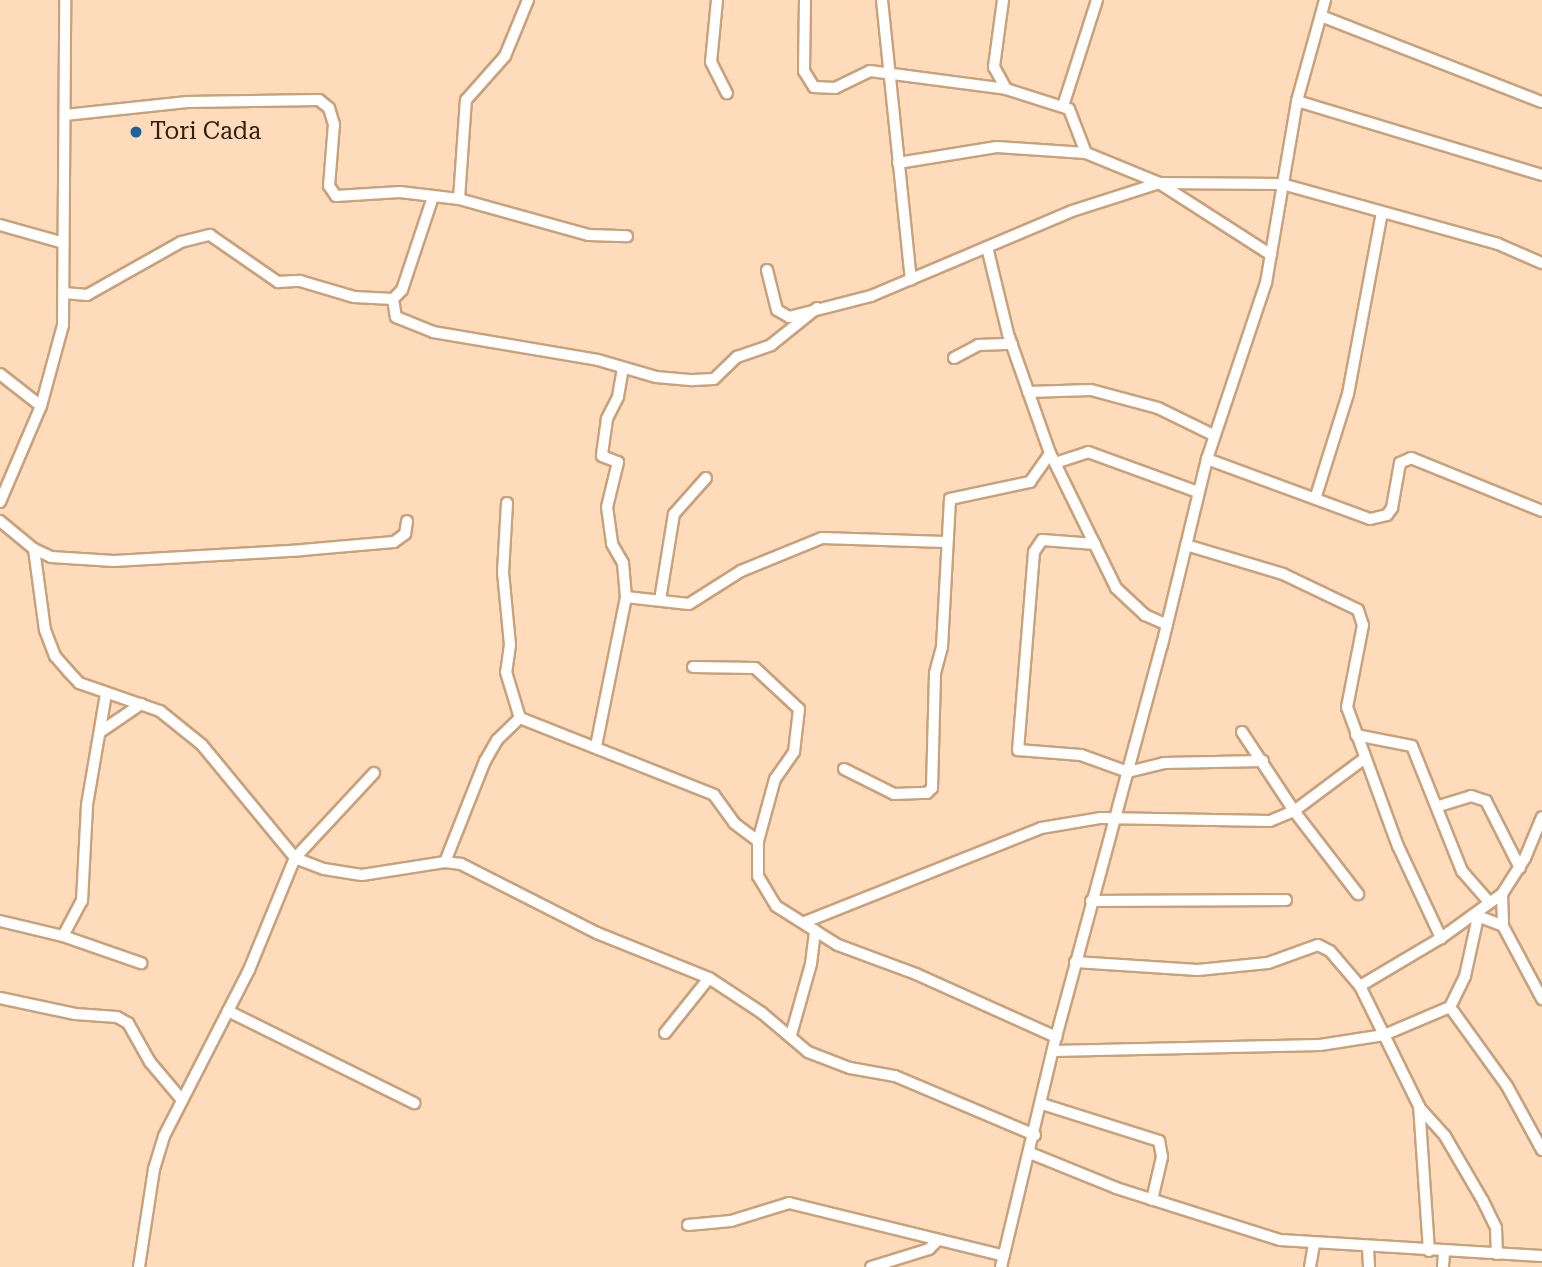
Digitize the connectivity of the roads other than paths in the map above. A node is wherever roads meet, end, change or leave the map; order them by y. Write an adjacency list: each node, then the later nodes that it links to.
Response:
1 (65, 0): 16 (street)
2 (528, 0): 23 (street)
3 (717, 0): 12 (street)
4 (805, 0): 10 (street)
5 (882, 0): 10 (street)
6 (1003, 0): 11 (street)
7 (1097, 0): 15 (street)
8 (1325, 0): 9 (street)
9 (1321, 16): 13 (street); 14 (street)
10 (887, 72): 11 (street); 18 (street)
11 (1006, 89): 15 (street)
12 (727, 93)
13 (1297, 101): 19 (street); 21 (street)
14 (1542, 102)
15 (1063, 106): 17 (street)
16 (65, 115): 22 (street); 27 (street)
17 (1086, 153): 18 (street); 20 (street)
18 (898, 163): 32 (street)
19 (1542, 175)
20 (1159, 183): 21 (street); 28 (street); 29 (street)
21 (1282, 184): 24 (street); 29 (street)
22 (433, 197): 23 (street); 34 (street)
23 (459, 200): 26 (street)
24 (1382, 212): 30 (street); 47 (street)
25 (0, 225): 27 (street)
26 (627, 236)
27 (64, 243): 33 (street)
28 (987, 247): 32 (street); 36 (street)
29 (1271, 255): 42 (street)
30 (1542, 263)
31 (767, 270): 35 (street)
32 (911, 281): 35 (street)
33 (64, 293): 34 (street); 41 (street)
34 (393, 299): 38 (street)
35 (818, 307): 38 (street)
36 (1012, 344): 37 (street); 40 (street)
37 (954, 358)
38 (623, 368): 57 (street)
39 (0, 374): 41 (street)
40 (1028, 392): 42 (street); 43 (street)
41 (41, 407): 48 (street)
42 (1213, 435): 44 (street)
43 (1053, 458): 46 (street); 53 (street); 54 (street)
44 (1206, 459): 46 (street); 47 (street)
45 (705, 478): 58 (street)
46 (1198, 492): 55 (street)
47 (1316, 496): 50 (street)
48 (0, 502)
49 (507, 503): 63 (street)
50 (1542, 511)
51 (407, 520): 56 (street)
52 (0, 522): 56 (street)
53 (945, 542): 58 (street); 70 (street)
54 (1095, 544): 59 (street); 71 (street)
55 (1185, 545): 59 (street); 66 (street)
56 (34, 549): 61 (street)
57 (626, 597): 58 (street); 67 (street)
58 (660, 600)
59 (1167, 625): 71 (street)
60 (693, 667): 77 (street)
61 (106, 694): 62 (street); 65 (street)
62 (141, 704): 65 (street); 78 (street)
63 (520, 718): 67 (street); 79 (street)
64 (1242, 732): 69 (street)
65 (99, 733): 91 (street)
66 (1356, 735): 68 (street); 73 (street)
67 (596, 746): 77 (street)
68 (1365, 758): 74 (street); 92 (street)
69 (1263, 761): 71 (street); 74 (street)
70 (844, 769)
71 (1129, 772): 76 (street)
72 (374, 773): 78 (street)
73 (1439, 806): 80 (street); 85 (street)
74 (1294, 811): 76 (street); 81 (street)
75 (1542, 817): 80 (street)
76 (1116, 818): 84 (street); 88 (street)
77 (758, 841): 88 (street)
78 (295, 858): 79 (street); 100 (street)
79 (445, 862): 95 (street)
80 (1520, 868): 82 (street)
81 (1358, 894)
82 (1502, 894): 85 (street); 89 (street)
83 (1286, 900): 84 (street)
84 (1091, 901): 93 (street)
85 (1489, 902): 86 (street)
86 (1475, 915): 89 (street); 92 (street); 99 (street)
87 (0, 921): 91 (street)
88 (805, 922): 90 (street)
89 (1503, 926): 98 (street)
90 (815, 930): 102 (street); 104 (street)
91 (63, 936): 94 (street)
92 (1441, 938): 96 (street)
93 (1075, 962): 96 (street); 104 (street)
94 (141, 963)
95 (709, 978): 101 (street); 102 (street)
96 (1360, 986): 103 (street)
97 (0, 998): 106 (street)
98 (1542, 1001)
99 (1450, 1007): 103 (street); 111 (street)
100 (228, 1011): 106 (street); 107 (street)
101 (665, 1033)
102 (791, 1035): 110 (street)
103 (1384, 1035): 105 (street); 109 (street)
104 (1056, 1037): 105 (street)
105 (1053, 1051): 108 (street)
106 (182, 1100): 123 (street)
107 (414, 1103)
108 (1042, 1104): 110 (street); 113 (street)
109 (1419, 1107): 118 (street); 120 (street)
110 (1035, 1135): 112 (street)
111 (1542, 1150)
112 (1030, 1153): 113 (street); 121 (street)
113 (1152, 1200): 116 (street)
114 (688, 1225): 115 (street)
115 (936, 1242): 121 (street); 124 (street)
116 (1314, 1245): 117 (street); 126 (street)
117 (1368, 1248): 118 (street); 127 (street)
118 (1429, 1251): 119 (street)
119 (1444, 1251): 120 (street); 128 (street)
120 (1497, 1254): 122 (street)
121 (1004, 1256): 125 (street)
122 (1542, 1256)
123 (139, 1267)
124 (870, 1267)
125 (1001, 1267)
126 (1310, 1267)
127 (1369, 1267)
128 (1443, 1267)

